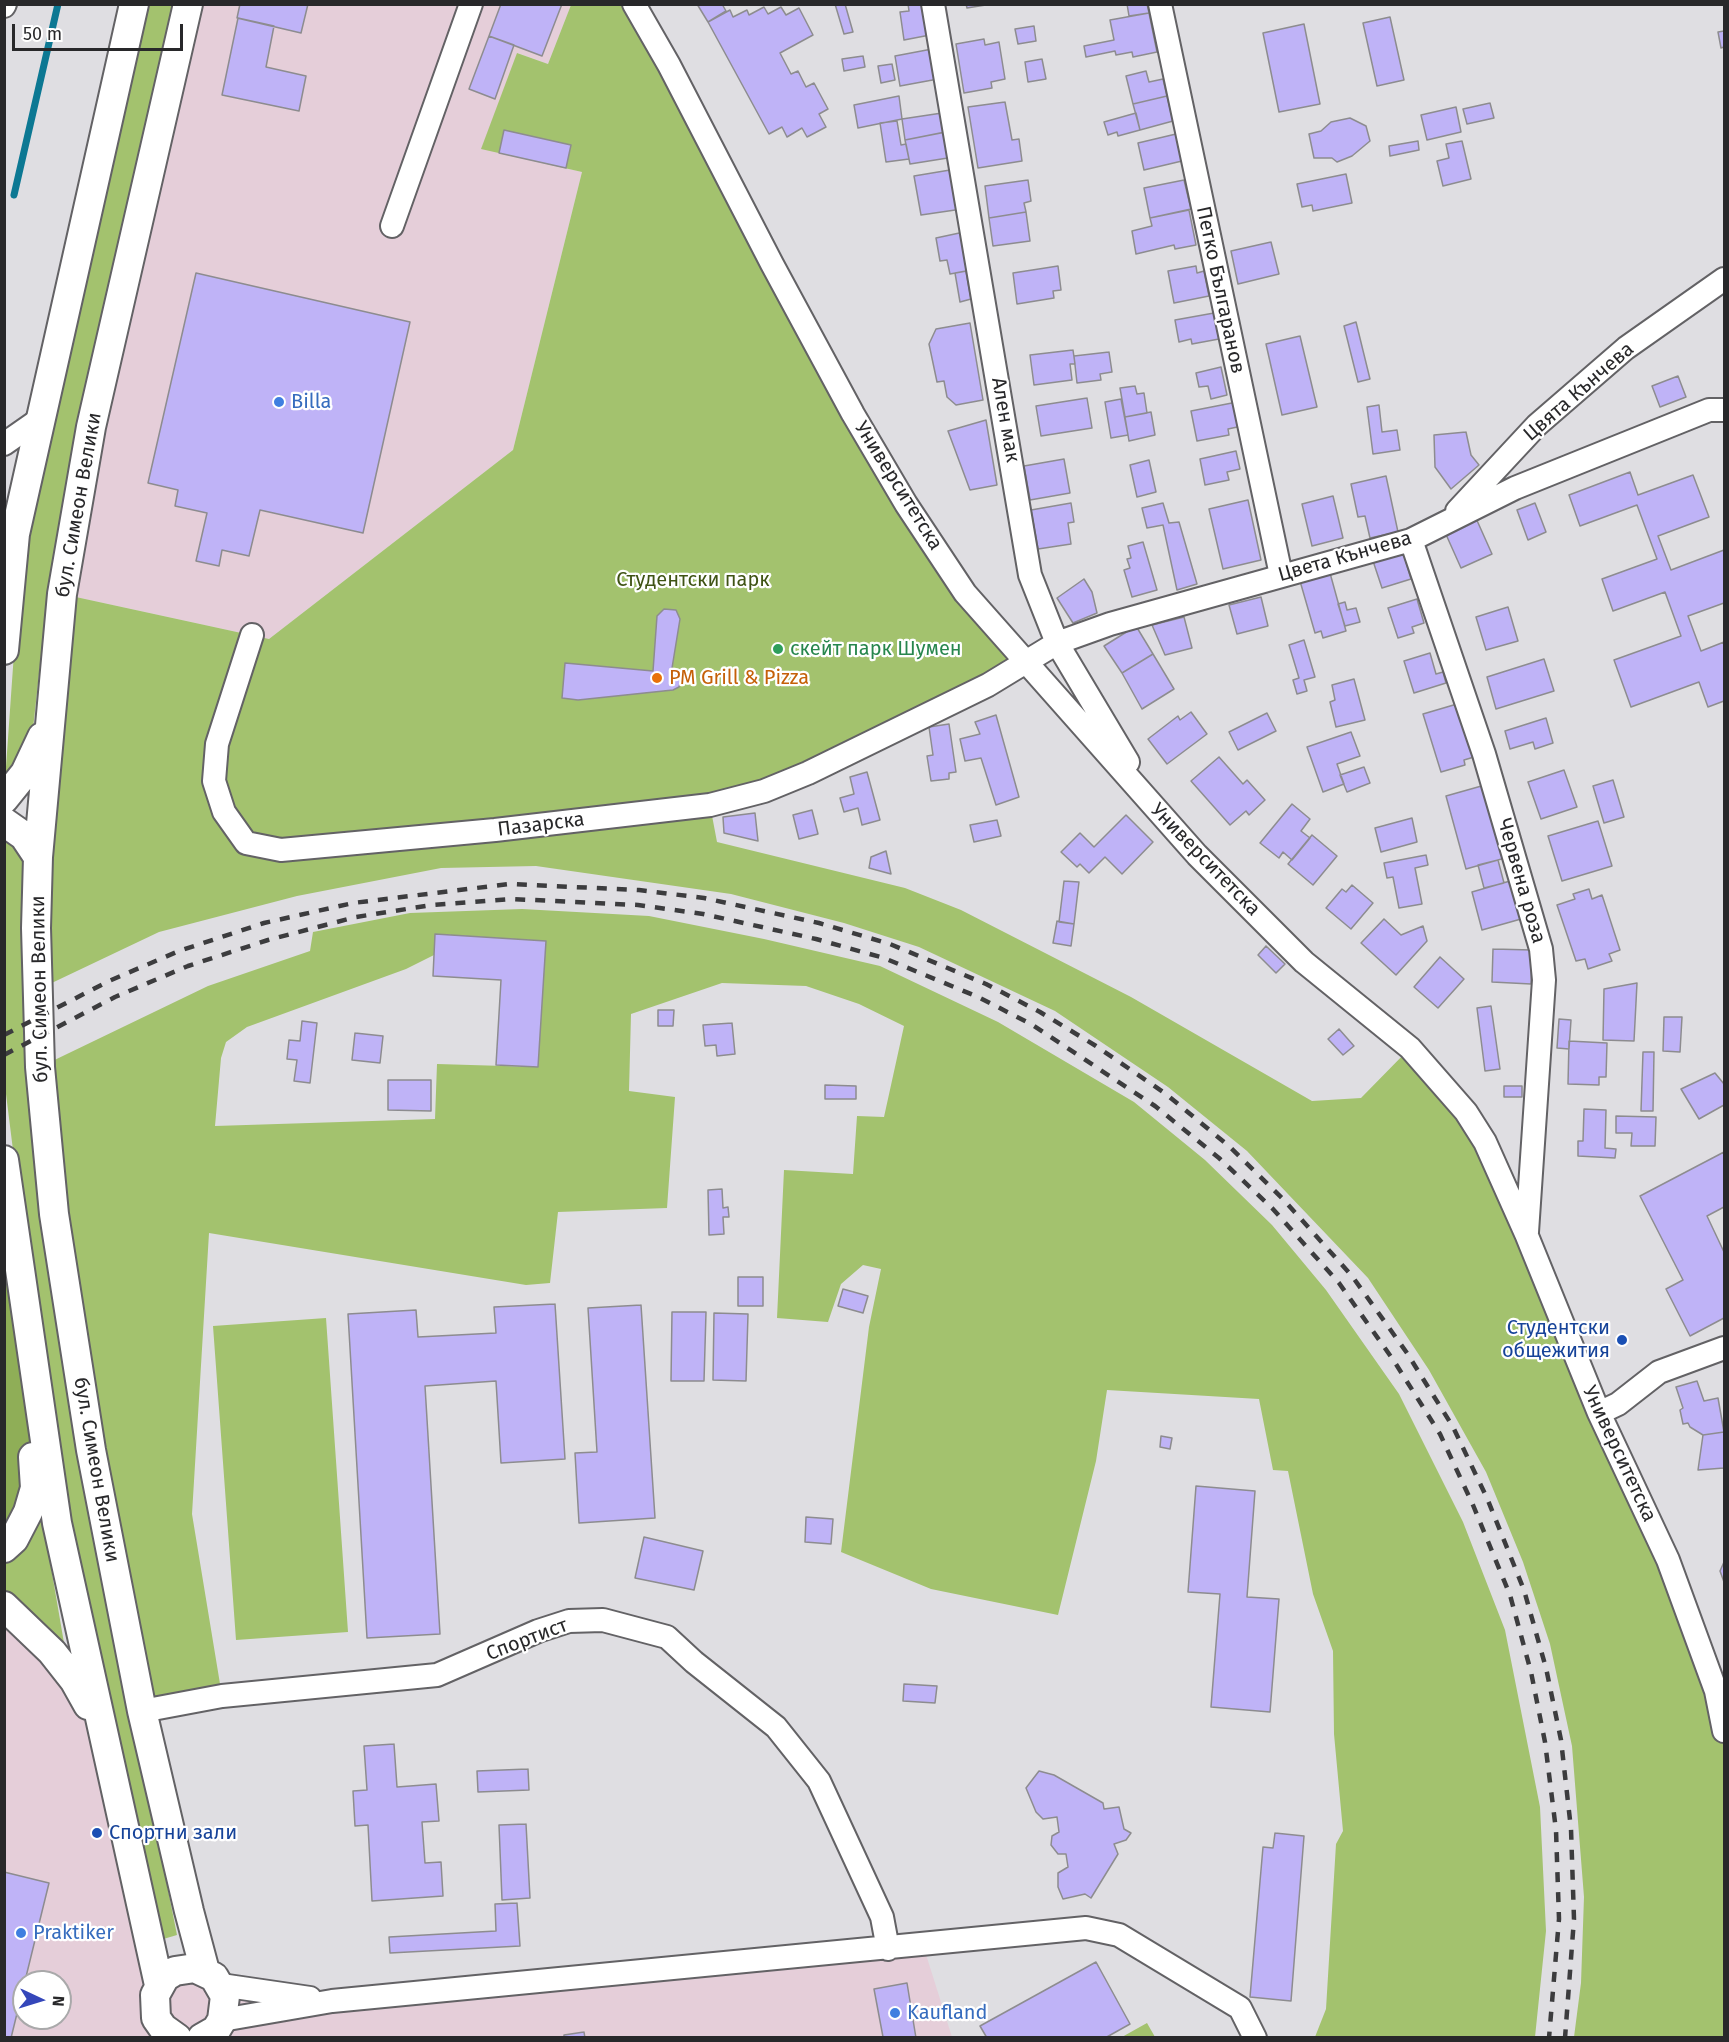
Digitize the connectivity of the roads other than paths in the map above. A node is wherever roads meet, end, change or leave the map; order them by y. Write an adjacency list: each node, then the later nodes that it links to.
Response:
1 (134, 4): 10 (main road)
2 (188, 4): 21 (main road, бул. Симеон Велики)
3 (471, 4): 7 (street)
4 (634, 4): 20 (street, Университетска)
5 (933, 4): 18 (street, Ален мак)
6 (1160, 4): 16 (street, Петко Българанов)
7 (392, 226)
8 (1725, 279): 12 (street, Цвята Кънчева)
9 (1725, 410): 12 (street, Цвета Кънчева)
10 (40, 419): 11 (street); 13 (main road)
11 (4, 444)
12 (1447, 521): 14 (street, Цвета Кънчева)
13 (15, 534): 15 (main road); 19 (main road)
14 (1412, 540): 16 (street, Цвета Кънчева); 27 (street, Червена роза)
15 (4, 575)
16 (1281, 575): 18 (street, Цвета Кънчева)
17 (252, 636): 20 (street, Пазарска)
18 (1057, 643): 20 (street, Цвета Кънчева); 23 (street, Ален мак)
19 (4, 650)
20 (1026, 663): 23 (street, Университетска)
21 (49, 725): 22 (main road); 25 (main road, бул. Симеон Велики)
22 (4, 799)
23 (1155, 808): 27 (street, Университетска)
24 (4, 822): 25 (main road)
25 (38, 857): 33 (main road, бул. Симеон Велики)
26 (4, 1160): 28 (main road)
27 (1527, 1236): 30 (street, Университетска)
28 (26, 1314): 31 (main road); 34 (main road)
29 (1725, 1348): 30 (street)
30 (1599, 1413): 35 (street, Университетска)
31 (4, 1548)
32 (4, 1606): 34 (main road)
33 (142, 1711): 36 (street, Спортист); 37 (main road, бул. Симеон Велики)
34 (101, 1731): 38 (main road)
35 (1725, 1731)
36 (888, 1949): 39 (street); 42 (street)
37 (213, 1978): 38 (main road); 39 (street); 40 (main road, бул. Симеон Велики)
38 (159, 1985): 41 (main road)
39 (332, 2001): 40 (street)
40 (214, 2031)
41 (172, 2036)
42 (1255, 2037)

